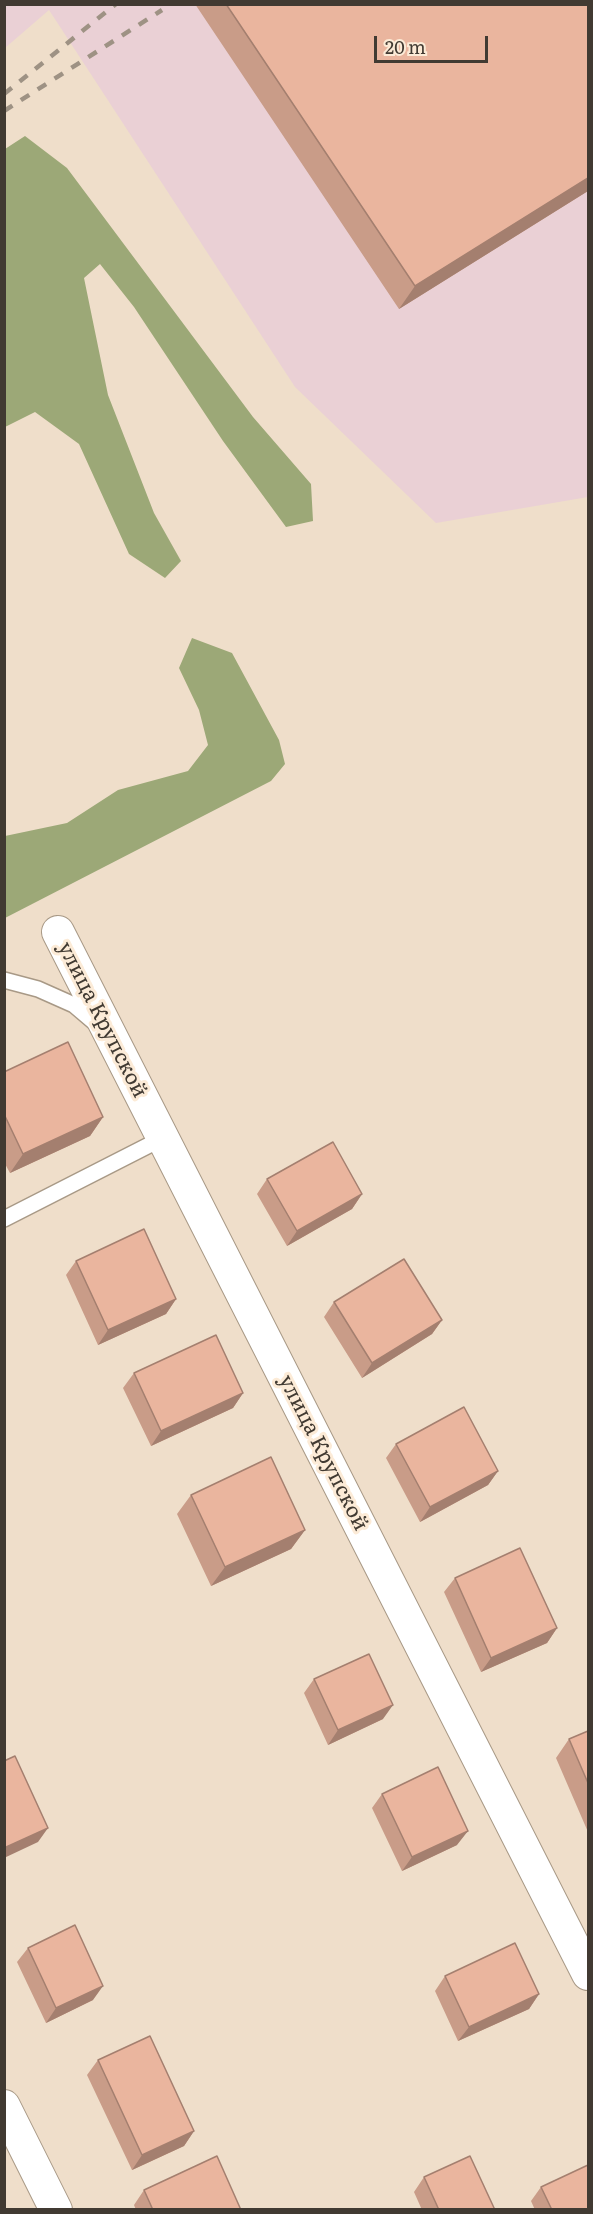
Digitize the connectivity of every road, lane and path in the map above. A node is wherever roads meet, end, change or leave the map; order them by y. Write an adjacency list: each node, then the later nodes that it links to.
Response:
1 (58, 932): 3 (street, улица Крупской)
2 (4, 980): 3 (lane)
3 (112, 1038): 4 (street, улица Крупской)
4 (163, 1138): 5 (lane); 6 (street, улица Крупской)
5 (4, 1219)
6 (588, 1974)
7 (4, 2106): 8 (street)
8 (56, 2210)

